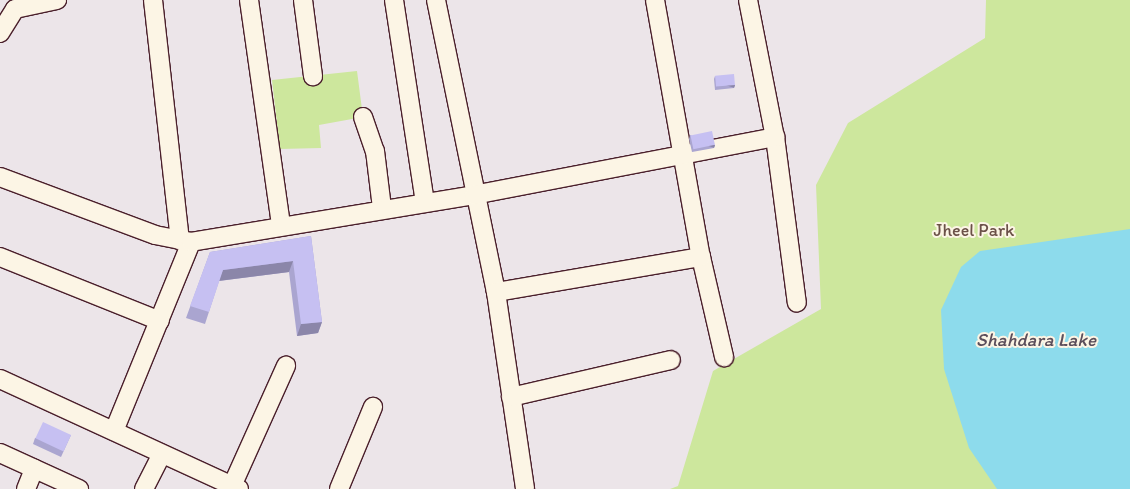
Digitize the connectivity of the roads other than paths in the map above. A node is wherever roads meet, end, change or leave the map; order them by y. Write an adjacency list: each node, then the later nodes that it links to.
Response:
1 (57, 0): 9 (street)
2 (153, 0): 19 (street)
3 (249, 0): 18 (street)
4 (303, 0): 10 (street)
5 (394, 0): 16 (street)
6 (436, 0): 15 (street)
7 (655, 0): 13 (street)
8 (748, 0): 12 (street)
9 (0, 33)
10 (313, 76)
11 (363, 117): 17 (street)
12 (776, 138): 13 (street); 23 (street)
13 (683, 156): 15 (street); 21 (street)
14 (0, 177): 19 (street)
15 (474, 195): 16 (street); 22 (street)
16 (425, 202): 17 (street)
17 (382, 208): 18 (street)
18 (281, 224): 19 (street)
19 (185, 241): 24 (street)
20 (0, 257): 24 (street)
21 (701, 257): 22 (street); 25 (street)
22 (496, 292): 29 (street)
23 (797, 303)
24 (160, 321): 31 (street)
25 (724, 356)
26 (671, 360): 29 (street)
27 (286, 366): 35 (street)
28 (0, 378): 31 (street)
29 (510, 397): 40 (street)
30 (373, 407): 39 (street)
31 (114, 431): 33 (street)
32 (0, 453): 34 (street)
33 (162, 454): 35 (street); 38 (street)
34 (34, 469): 36 (street); 37 (street)
35 (236, 487)
36 (26, 489)
37 (79, 489)
38 (144, 489)
39 (339, 489)
40 (525, 489)

